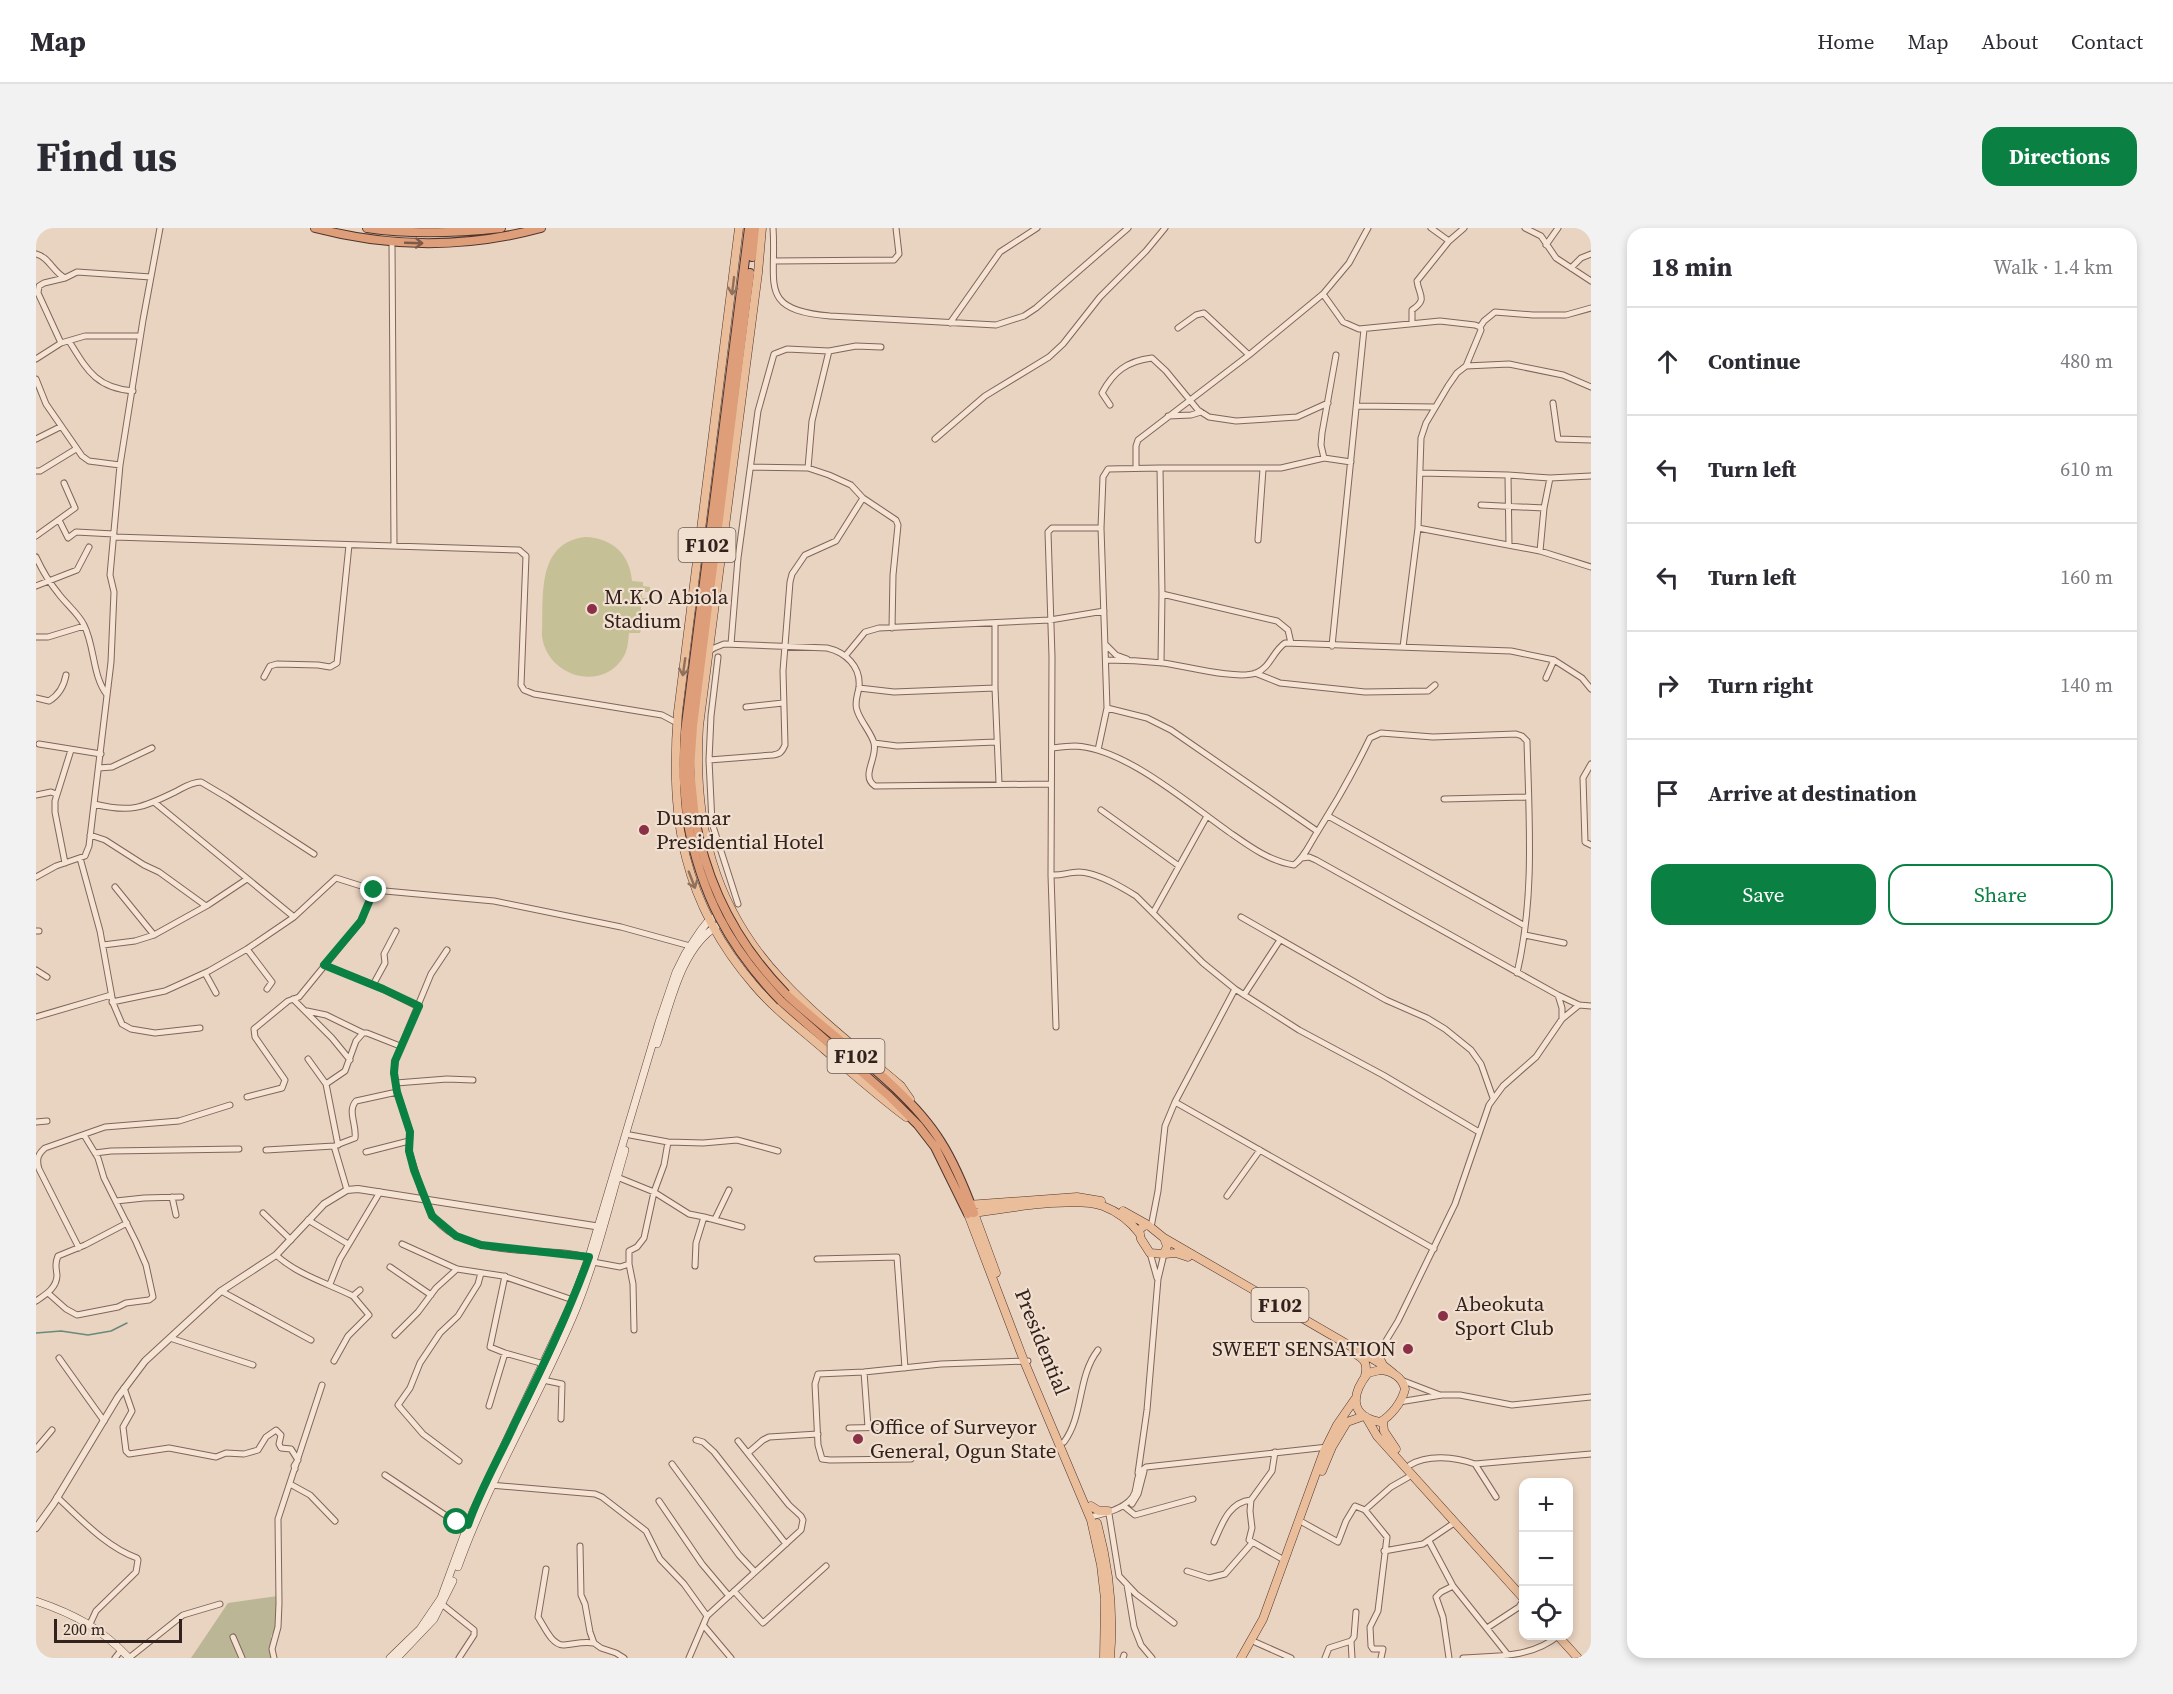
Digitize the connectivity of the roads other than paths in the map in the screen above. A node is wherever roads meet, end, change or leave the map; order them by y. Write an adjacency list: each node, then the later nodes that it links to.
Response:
1 (160, 228): 31 (street)
2 (315, 228): 23 (highway)
3 (367, 228): 20 (highway)
4 (501, 228): 21 (highway)
5 (542, 228): 24 (highway)
6 (739, 228): 75 (main road, one-way to 75)
7 (749, 228): 30 (highway, F102)
8 (755, 228): 30 (highway, F102)
9 (762, 228): 75 (main road)
10 (772, 228): 28 (street)
11 (896, 228): 28 (street)
12 (1037, 228): 36 (street)
13 (1128, 228): 36 (street)
14 (1165, 228): 63 (street)
15 (1368, 228): 34 (street)
16 (1431, 228): 22 (street)
17 (1464, 228): 22 (street)
18 (1525, 228): 25 (street)
19 (1558, 228): 25 (street)
20 (444, 231): 21 (highway)
21 (458, 233): 24 (highway)
22 (1449, 241): 37 (street)
23 (392, 243): 24 (highway, one-way to 24); 93 (street)
24 (459, 243)
25 (1546, 245): 29 (street)
26 (36, 254): 32 (street)
27 (1591, 254): 29 (street)
28 (774, 261): 36 (street)
29 (1570, 268): 33 (street)
30 (747, 272): 75 (highway, F102)
31 (151, 277): 32 (street); 41 (street)
32 (65, 278): 43 (street)
33 (1591, 280)
34 (1323, 294): 40 (street); 46 (street)
35 (1591, 308): 38 (street)
36 (950, 323)
37 (1412, 323): 38 (street); 40 (street)
38 (1480, 327): 49 (street)
39 (1178, 328): 46 (street)
40 (1364, 329): 57 (street)
41 (141, 336): 42 (street); 52 (street)
42 (69, 341): 43 (street); 52 (street)
43 (61, 343): 48 (street)
44 (881, 347): 45 (street)
45 (829, 351): 69 (street); 70 (street)
46 (1249, 355): 53 (street)
47 (1336, 355): 54 (street)
48 (36, 359)
49 (1466, 366): 51 (street); 58 (street)
50 (36, 380): 61 (street)
51 (1591, 387)
52 (133, 391): 68 (street)
53 (1189, 399): 56 (street); 59 (street); 60 (street)
54 (1328, 403): 59 (street); 66 (street)
55 (1553, 403): 64 (street)
56 (1110, 405)
57 (1357, 406): 58 (street); 67 (street)
58 (1435, 407): 76 (street)
59 (1201, 412): 60 (street)
60 (1168, 416): 71 (street)
61 (60, 427): 62 (street); 65 (street)
62 (36, 439)
63 (934, 439)
64 (1591, 440)
65 (76, 449): 68 (street); 74 (street)
66 (1324, 458): 67 (street); 73 (street)
67 (1351, 462): 112 (street)
68 (120, 465): 88 (street)
69 (751, 467): 70 (street); 109 (street)
70 (808, 468): 81 (street)
71 (1136, 468): 72 (street); 86 (street)
72 (1160, 468): 73 (street); 100 (street)
73 (1263, 469): 90 (street)
74 (36, 471)
75 (721, 473): 106 (main road); 134 (main road, one-way to 134); 225 (highway, F102, bridge)
76 (1420, 473): 77 (street); 87 (street)
77 (1509, 475): 79 (street); 83 (street)
78 (1591, 476): 79 (street)
79 (1550, 478): 84 (street)
80 (64, 483): 85 (street)
81 (863, 498): 105 (street); 111 (street)
82 (1482, 505): 83 (street)
83 (1509, 506): 84 (street); 92 (street)
84 (1544, 508): 95 (street)
85 (59, 520): 88 (street); 89 (street)
86 (1101, 528): 101 (street); 102 (street)
87 (1418, 528): 92 (street); 113 (street)
88 (114, 535): 91 (street); 129 (street)
89 (36, 536)
90 (1258, 540)
91 (349, 545): 93 (street); 123 (street)
92 (1509, 545): 95 (street)
93 (394, 546): 135 (street)
94 (89, 547): 98 (street)
95 (1540, 551): 97 (street)
96 (36, 557): 98 (street)
97 (1591, 567)
98 (49, 581): 99 (street); 104 (street)
99 (36, 586)
100 (1162, 594): 108 (street); 120 (street)
101 (1104, 611): 102 (street); 110 (street)
102 (1050, 620): 103 (street); 141 (street)
103 (995, 623): 105 (street); 127 (street)
104 (84, 626): 107 (street); 129 (street)
105 (892, 628): 115 (street)
106 (711, 635): 109 (street); 114 (main road)
107 (36, 637)
108 (1291, 643): 112 (street); 121 (street)
109 (728, 644): 111 (street); 114 (street)
110 (1107, 645): 117 (street); 119 (street)
111 (785, 646): 115 (street); 131 (street)
112 (1332, 646): 113 (street)
113 (1403, 647): 118 (street)
114 (708, 652): 173 (main road)
115 (846, 655): 126 (street)
116 (718, 657): 145 (street)
117 (1106, 660): 119 (street); 133 (street)
118 (1554, 660): 124 (street); 128 (street)
119 (1137, 663): 120 (street)
120 (1161, 663): 121 (street)
121 (1255, 673): 125 (street)
122 (66, 675): 130 (street)
123 (264, 678)
124 (1546, 678)
125 (1435, 685)
126 (859, 688): 127 (street); 138 (street)
127 (995, 688): 137 (street)
128 (1591, 689)
129 (107, 695): 144 (street)
130 (36, 698)
131 (783, 703): 132 (street); 145 (street)
132 (746, 707)
133 (1107, 708): 143 (street); 159 (street)
134 (678, 712): 135 (street); 136 (main road)
135 (662, 715): 136 (street)
136 (677, 723): 178 (main road, one-way to 178)
137 (996, 742): 138 (street); 148 (street)
138 (874, 743): 148 (street)
139 (39, 744): 142 (street)
140 (152, 748): 147 (street)
141 (1052, 748): 143 (street); 149 (street)
142 (71, 750): 144 (street); 150 (street)
143 (1098, 750): 157 (street)
144 (101, 754): 147 (street)
145 (709, 760): 173 (street)
146 (1591, 764): 161 (street)
147 (99, 768): 155 (street)
148 (999, 783): 149 (street)
149 (1050, 784): 167 (street)
150 (56, 794): 151 (street); 165 (street)
151 (36, 795)
152 (1528, 797): 153 (street); 158 (street); 179 (street)
153 (1444, 799)
154 (154, 802): 155 (street); 162 (street); 169 (street)
155 (94, 804): 160 (street)
156 (1101, 810): 166 (street)
157 (1207, 816): 164 (street); 166 (street)
158 (1328, 816): 159 (street); 179 (street)
159 (1317, 831): 164 (street)
160 (90, 836): 163 (street); 172 (street)
161 (1591, 845)
162 (314, 855)
163 (80, 858): 165 (street); 185 (street)
164 (1302, 858): 192 (street)
165 (65, 863): 168 (street)
166 (1179, 866): 174 (street)
167 (1051, 875): 174 (street); 209 (street)
168 (36, 877)
169 (248, 879): 172 (street); 176 (street)
170 (115, 887): 181 (street)
171 (374, 890): 176 (street); 186 (street); 189 (street)
172 (206, 906): 181 (street)
173 (734, 906): 175 (main road); 178 (main road)
174 (1153, 913): 195 (street)
175 (735, 916): 178 (main road); 225 (main road)
176 (294, 917): 187 (street)
177 (1240, 917): 183 (street)
178 (711, 924): 186 (main road); 225 (main road); 228 (main road)
179 (1525, 926): 182 (street)
180 (396, 931): 194 (street)
181 (153, 935): 185 (street)
182 (1525, 935): 184 (street); 192 (street)
183 (1280, 940): 199 (street); 220 (street)
184 (1564, 943)
185 (103, 945): 198 (street)
186 (690, 946): 257 (main road)
187 (247, 949): 191 (street); 196 (street)
188 (447, 950): 204 (street)
189 (324, 965): 194 (street); 201 (street)
190 (36, 970): 193 (street)
191 (205, 973): 197 (street); 202 (street)
192 (1517, 973): 200 (street)
193 (46, 976)
194 (373, 985): 204 (street)
195 (1235, 988): 199 (street); 221 (street)
196 (267, 989)
197 (216, 993)
198 (111, 995): 202 (street); 207 (street)
199 (1244, 995): 226 (street)
200 (1558, 995): 203 (street); 208 (street)
201 (293, 999): 206 (street); 219 (street)
202 (112, 1002): 210 (street)
203 (1579, 1005): 205 (street); 208 (street)
204 (419, 1006): 212 (street)
205 (1591, 1006)
206 (305, 1011): 211 (street); 214 (street)
207 (36, 1017)
208 (1562, 1019): 220 (street)
209 (1056, 1027)
210 (200, 1028)
211 (363, 1033): 212 (street); 214 (street)
212 (400, 1047): 216 (street)
213 (308, 1059): 217 (street)
214 (350, 1060): 217 (street)
215 (473, 1080): 216 (street)
216 (396, 1083): 218 (street)
217 (326, 1084): 231 (street)
218 (397, 1092): 229 (street); 231 (street)
219 (247, 1097)
220 (1493, 1098): 226 (street)
221 (1175, 1102): 235 (street); 256 (street)
222 (230, 1105): 227 (street)
223 (47, 1121): 224 (street)
224 (36, 1122)
225 (921, 1123): 249 (highway, F102)
226 (1479, 1132): 265 (street)
227 (84, 1135): 237 (street); 238 (street)
228 (630, 1135): 230 (street); 239 (main road)
229 (409, 1141): 236 (street); 247 (street)
230 (668, 1142): 234 (street); 243 (street)
231 (336, 1146): 233 (street); 240 (street)
232 (239, 1149): 237 (street)
233 (266, 1150)
234 (778, 1150)
235 (1260, 1150): 244 (street); 265 (street)
236 (366, 1152)
237 (95, 1153): 248 (street)
238 (37, 1154): 264 (street)
239 (617, 1178): 243 (street); 257 (main road)
240 (347, 1190): 242 (street); 254 (street)
241 (729, 1190): 253 (street)
242 (380, 1192): 247 (street); 262 (street)
243 (654, 1192): 252 (street); 271 (street)
244 (1227, 1196)
245 (172, 1197): 246 (street); 248 (street); 251 (street)
246 (182, 1197)
247 (425, 1199): 257 (street); 269 (street)
248 (116, 1201): 255 (street)
249 (969, 1209): 256 (main road, F102); 259 (main road); 296 (main road)
250 (263, 1213): 261 (street)
251 (176, 1215)
252 (704, 1217): 253 (street); 272 (street)
253 (715, 1219): 258 (street)
254 (308, 1220): 261 (street); 262 (street)
255 (127, 1223): 264 (street); 281 (street)
256 (1149, 1226): 259 (main road); 260 (main road, F102)
257 (600, 1227): 269 (main road)
258 (742, 1227)
259 (1140, 1234): 266 (main road)
260 (1164, 1239): 267 (main road); 294 (main road, F102)
261 (291, 1240): 268 (street)
262 (348, 1244): 278 (street)
263 (402, 1244): 274 (street)
264 (79, 1248): 281 (street)
265 (1434, 1249): 290 (street)
266 (1150, 1253): 267 (main road, F102); 277 (street)
267 (1164, 1254): 277 (street); 303 (main road, F102)
268 (276, 1255): 278 (street); 280 (street)
269 (592, 1259): 271 (street); 284 (main road); 304 (main road)
270 (817, 1259): 300 (street)
271 (629, 1264): 286 (street)
272 (695, 1266)
273 (390, 1268): 282 (street)
274 (457, 1269): 275 (street); 282 (street)
275 (481, 1273): 276 (street); 331 (street)
276 (505, 1276): 284 (street); 292 (street)
277 (1158, 1279): 338 (street)
278 (330, 1284): 283 (street)
279 (360, 1290): 283 (street)
280 (221, 1291): 288 (street); 289 (street)
281 (48, 1293): 285 (street)
282 (431, 1295): 287 (street)
283 (353, 1296): 295 (street)
284 (573, 1300): 297 (main road)
285 (36, 1301)
286 (634, 1330)
287 (394, 1335)
288 (170, 1338): 298 (street); 307 (street)
289 (311, 1340)
290 (1383, 1347): 294 (street); 299 (main road)
291 (1098, 1350): 324 (street)
292 (505, 1353): 297 (street); 312 (street)
293 (59, 1358): 315 (street)
294 (1375, 1360): 299 (main road, F102); 303 (street)
295 (334, 1361)
296 (1026, 1361): 300 (street); 324 (main road, Presidential); 351 (main road)
297 (544, 1364): 340 (main road)
298 (253, 1365)
299 (1383, 1365): 302 (main road, F102)
300 (905, 1368): 301 (street)
301 (864, 1372): 317 (street); 321 (street)
302 (1393, 1373): 303 (main road); 305 (main road, F102)
303 (1366, 1375): 310 (main road)
304 (543, 1380): 314 (street); 340 (main road)
305 (1401, 1380): 308 (street); 311 (main road)
306 (322, 1385): 335 (street)
307 (124, 1388): 315 (street); 335 (street)
308 (1429, 1394): 309 (street); 311 (street)
309 (1591, 1397)
310 (1355, 1399): 313 (main road); 326 (main road)
311 (1400, 1402): 316 (main road)
312 (489, 1406)
313 (1365, 1416): 316 (main road); 326 (main road); 337 (main road)
314 (561, 1419)
315 (104, 1421): 341 (street)
316 (1383, 1421): 334 (main road)
317 (868, 1427): 318 (street); 319 (street)
318 (897, 1427)
319 (849, 1428)
320 (52, 1431): 325 (street)
321 (818, 1434): 327 (street); 330 (street)
322 (696, 1440): 360 (street)
323 (738, 1440): 327 (street)
324 (1064, 1442): 346 (main road, Presidential)
325 (36, 1449)
326 (1328, 1449): 328 (street); 353 (main road); 363 (main road)
327 (748, 1453): 360 (street)
328 (1275, 1453): 338 (street); 344 (street); 347 (street)
329 (1591, 1454): 333 (street)
330 (911, 1459)
331 (459, 1461)
332 (672, 1464): 367 (street)
333 (1475, 1464): 334 (street); 342 (street)
334 (1410, 1466): 370 (main road)
335 (296, 1469): 339 (street)
336 (386, 1475): 350 (street)
337 (1412, 1475): 348 (street); 354 (main road)
338 (1137, 1478): 349 (street)
339 (290, 1484): 352 (street); 398 (street)
340 (488, 1484): 350 (main road); 380 (street)
341 (57, 1497): 356 (street); 382 (street)
342 (1496, 1497)
343 (1192, 1499): 347 (street)
344 (1251, 1500): 358 (street); 359 (street)
345 (659, 1501): 373 (street)
346 (1090, 1506): 349 (main road); 351 (main road, Presidential)
347 (1125, 1508): 349 (street)
348 (1365, 1510): 353 (street); 362 (street)
349 (1108, 1513): 351 (street); 355 (main road); 368 (street)
350 (473, 1518): 376 (main road); 399 (main road)
351 (1093, 1518): 355 (main road, Presidential); 405 (main road)
352 (334, 1521)
353 (1302, 1522): 392 (main road)
354 (1454, 1523): 357 (street); 372 (main road)
355 (1098, 1527): 406 (main road, Presidential)
356 (36, 1528)
357 (1429, 1541): 362 (street); 369 (street)
358 (1214, 1542)
359 (1252, 1543): 363 (street); 366 (street)
360 (786, 1544): 367 (street)
361 (580, 1546): 393 (street)
362 (1384, 1551): 384 (street)
363 (1284, 1560): 408 (main road)
364 (826, 1566): 371 (street)
365 (546, 1569): 393 (street)
366 (1186, 1571)
367 (755, 1572): 371 (street)
368 (1125, 1582): 381 (street); 407 (street)
369 (1453, 1586): 385 (street); 413 (street)
370 (1519, 1586)
371 (734, 1591): 373 (street)
372 (1519, 1594)
373 (729, 1596): 380 (street)
374 (36, 1601): 382 (main road)
375 (220, 1604): 396 (street)
376 (443, 1605): 400 (main road); 401 (street)
377 (36, 1606): 394 (main road)
378 (1519, 1607): 385 (street)
379 (1356, 1612): 386 (street)
380 (707, 1616): 383 (street)
381 (1174, 1623)
382 (90, 1624): 396 (main road)
383 (704, 1626): 403 (street); 404 (street)
384 (1370, 1628): 386 (street); 412 (street)
385 (1487, 1628): 395 (street)
386 (1355, 1629): 391 (street)
387 (233, 1637): 397 (street)
388 (1553, 1640): 395 (street)
389 (1563, 1640): 415 (main road)
390 (1565, 1640): 416 (main road)
391 (1352, 1641): 410 (street); 411 (street)
392 (1255, 1642): 408 (main road); 409 (street)
393 (594, 1643): 402 (street)
394 (119, 1656)
395 (1512, 1656): 414 (street)
396 (129, 1658)
397 (242, 1658)
398 (274, 1658)
399 (390, 1658)
400 (398, 1658)
401 (459, 1658)
402 (624, 1658)
403 (689, 1658)
404 (731, 1658)
405 (1104, 1658)
406 (1110, 1658)
407 (1152, 1658)
408 (1243, 1658)
409 (1291, 1658)
410 (1325, 1658)
411 (1352, 1658)
412 (1381, 1658)
413 (1449, 1658)
414 (1462, 1658)
415 (1578, 1658)
416 (1585, 1658)

